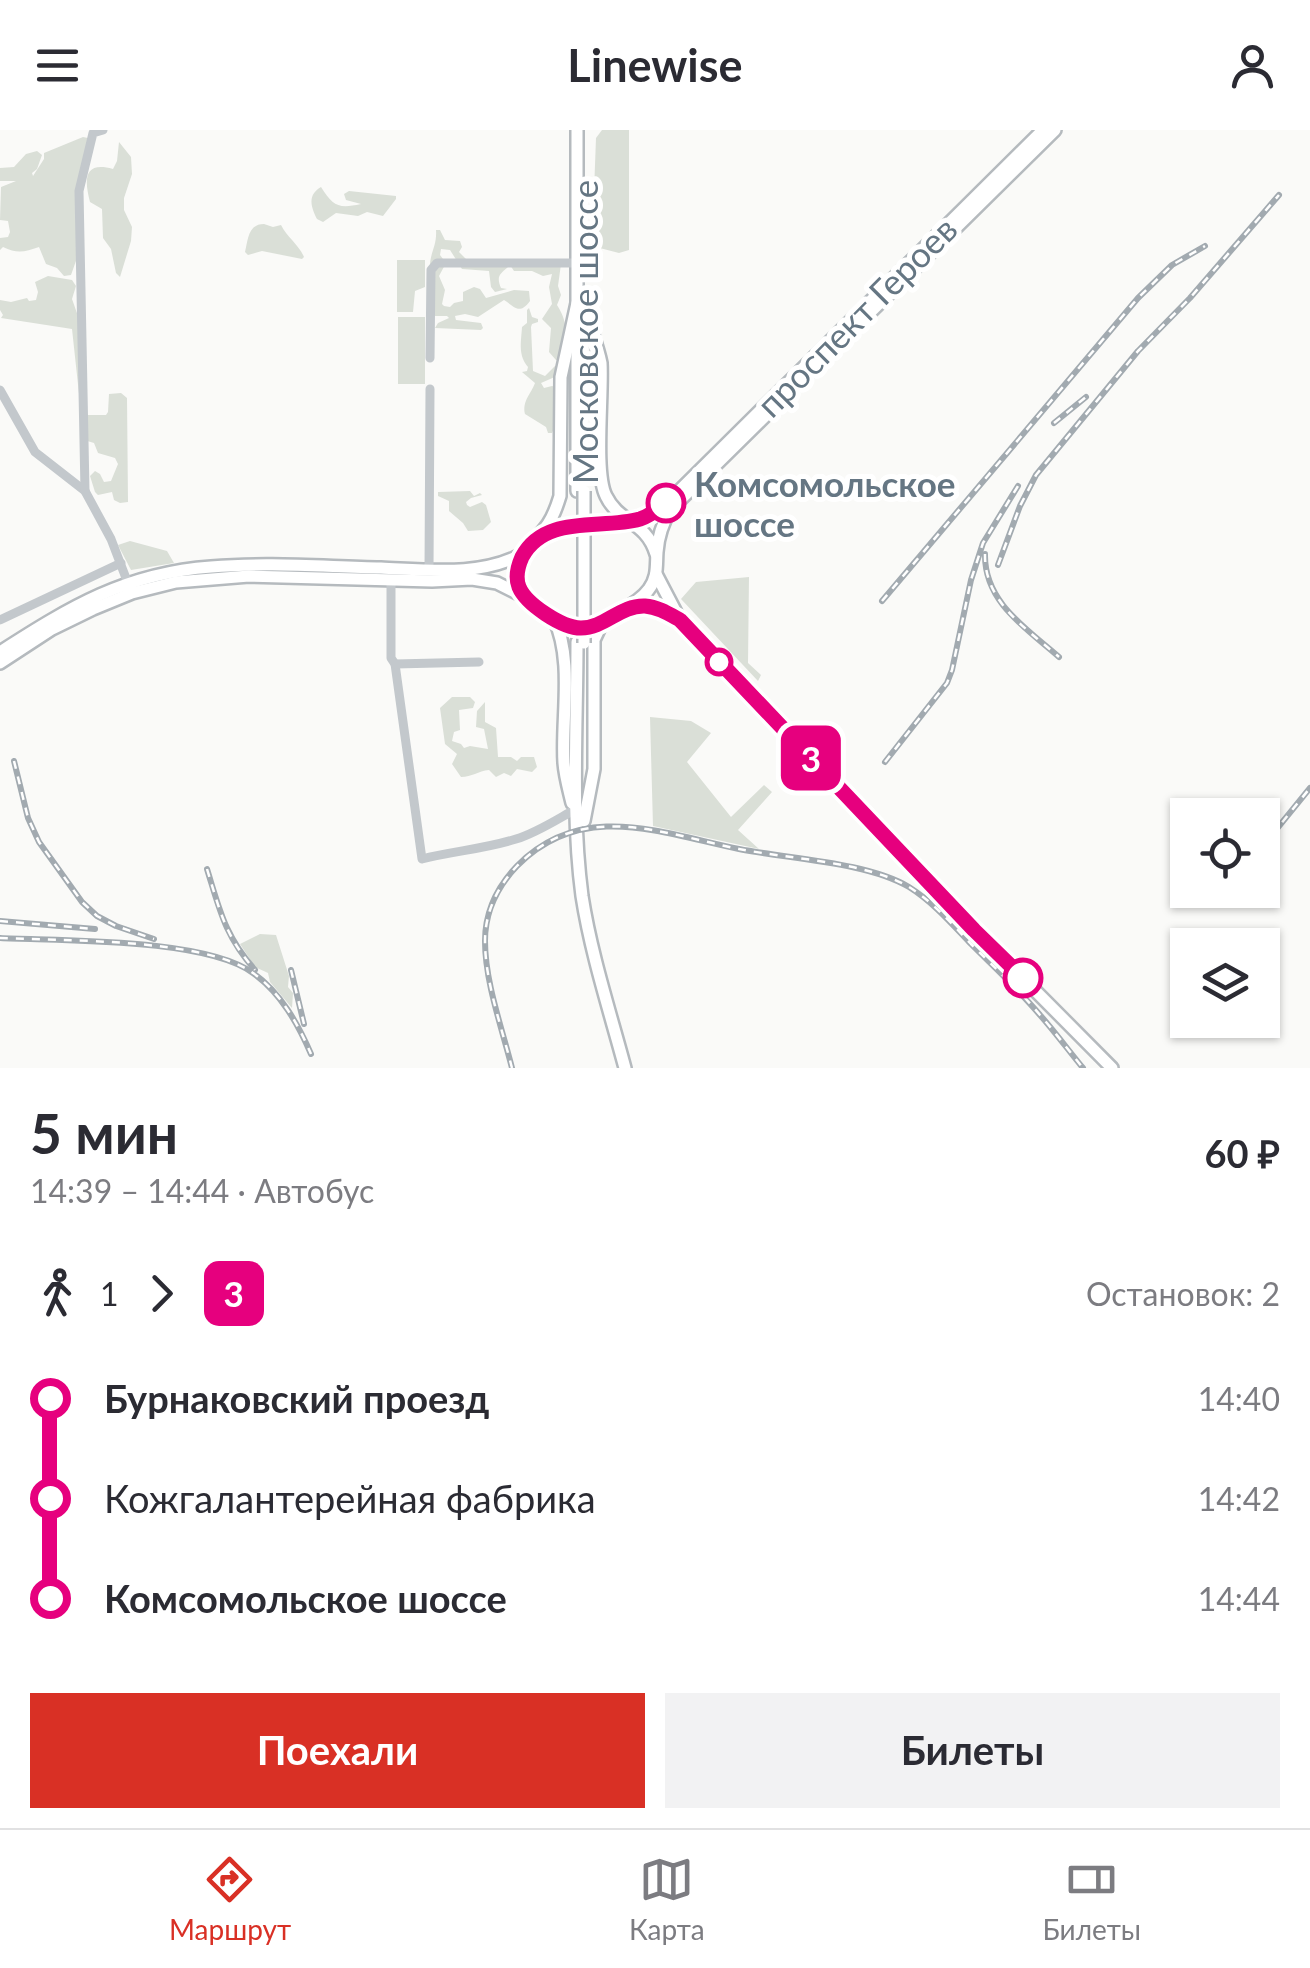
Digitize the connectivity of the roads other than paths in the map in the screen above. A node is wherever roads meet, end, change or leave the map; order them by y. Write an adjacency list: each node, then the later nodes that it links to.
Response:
1 (103, 130): 10 (street)
2 (581, 130): 5 (main road, Московское шоссе); 6 (main road, Московское шоссе)
3 (1056, 130): 11 (main road, проспект Героев)
4 (1037, 132): 11 (main road, проспект Героев)
5 (577, 262): 6 (main road, Московское шоссе); 7 (street)
6 (580, 303): 12 (main road); 13 (main road); 31 (main road, Московское шоссе, bridge)
7 (430, 358)
8 (430, 389): 17 (street)
9 (0, 390): 10 (street)
10 (84, 491): 16 (street)
11 (675, 501): 12 (main road); 15 (main road)
12 (629, 521): 13 (main road); 15 (main road)
13 (538, 536): 14 (main road)
14 (524, 553): 17 (main road); 21 (main road)
15 (656, 556): 18 (main road)
16 (121, 562): 20 (street); 23 (street)
17 (429, 570): 20 (main road)
18 (656, 574): 22 (main road); 25 (main road)
19 (391, 580): 20 (main road); 21 (main road); 30 (street)
20 (130, 588): 27 (main road); 29 (main road)
21 (525, 597): 24 (main road)
22 (628, 608): 25 (main road); 26 (main road)
23 (0, 620)
24 (554, 620): 26 (main road); 31 (main road)
25 (680, 620): 33 (main road)
26 (602, 622): 31 (main road)
27 (0, 652)
28 (479, 662): 30 (street)
29 (0, 663)
30 (394, 664): 31 (street)
31 (578, 817): 32 (main road, Московское шоссе)
32 (629, 1068)
33 (1112, 1068)

